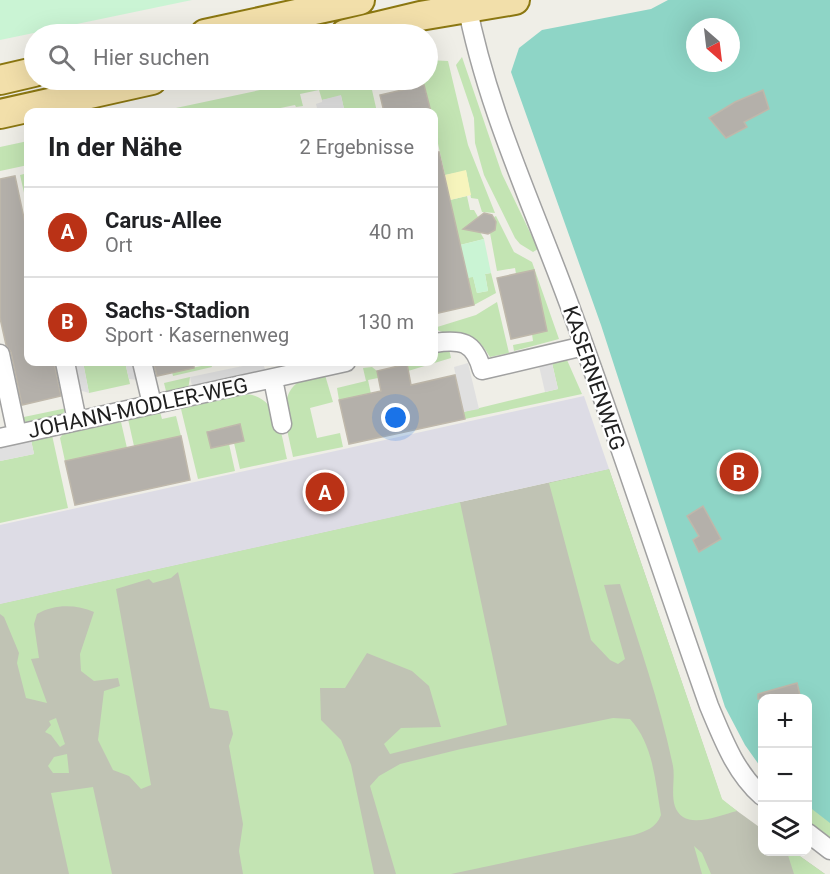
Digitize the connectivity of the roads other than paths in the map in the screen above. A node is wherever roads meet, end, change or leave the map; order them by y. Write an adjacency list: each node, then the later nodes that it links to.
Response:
1 (360, 0): 4 (main road)
2 (515, 0): 3 (main road)
3 (467, 4): 5 (main road); 13 (street, KASERNENWEG)
4 (251, 24)
5 (387, 24)
6 (24, 74): 7 (main road)
7 (0, 80)
8 (107, 90): 9 (main road)
9 (27, 108)
10 (24, 109): 11 (main road)
11 (0, 114)
12 (438, 342): 13 (street)
13 (584, 346): 23 (street, KASERNENWEG)
14 (0, 354): 22 (street)
15 (66, 366): 20 (street)
16 (143, 366): 19 (street)
17 (329, 366): 18 (street, JOHANN-MODLER-WEG)
18 (273, 379): 19 (street, JOHANN-MODLER-WEG); 21 (street)
19 (152, 404): 20 (street, JOHANN-MODLER-WEG)
20 (77, 421): 22 (street, JOHANN-MODLER-WEG)
21 (282, 424)
22 (9, 436)
23 (758, 792)
24 (812, 837): 25 (street)
25 (830, 850)

